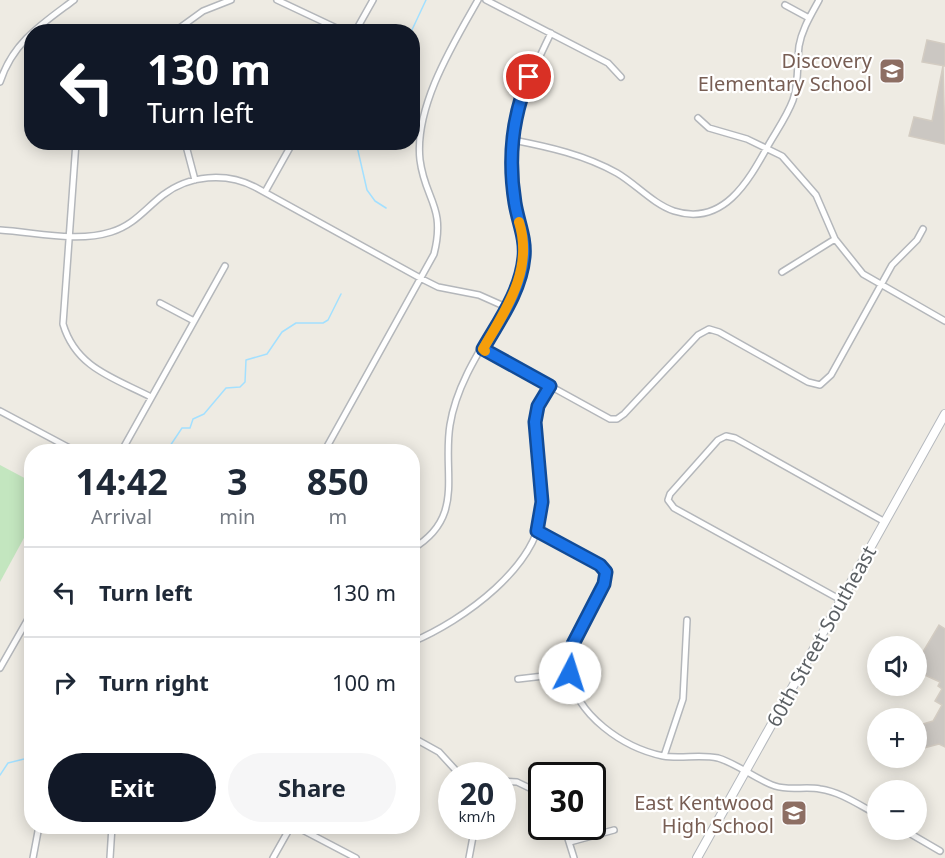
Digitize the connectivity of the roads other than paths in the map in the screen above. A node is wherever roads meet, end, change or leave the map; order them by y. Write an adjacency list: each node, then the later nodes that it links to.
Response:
1 (74, 0): 10 (street)
2 (231, 0): 11 (street)
3 (277, 0): 12 (street)
4 (373, 0): 13 (street)
5 (478, 0): 32 (street)
6 (486, 0): 14 (street)
7 (819, 0): 9 (street)
8 (785, 5): 9 (street)
9 (809, 18): 20 (street)
10 (43, 24)
11 (185, 24)
12 (328, 24)
13 (360, 24)
14 (551, 33): 16 (street); 19 (street)
15 (24, 39): 17 (street)
16 (621, 77)
17 (0, 82)
18 (698, 118): 20 (street)
19 (513, 140): 20 (street); 35 (street)
20 (767, 147): 29 (street)
21 (75, 150): 28 (street)
22 (187, 150): 24 (street)
23 (289, 150): 25 (street)
24 (195, 180): 25 (street); 28 (street)
25 (265, 192): 32 (street)
26 (922, 229): 33 (street)
27 (0, 230): 28 (street)
28 (69, 236): 40 (street)
29 (835, 239): 31 (street); 33 (street)
30 (225, 266): 36 (street)
31 (782, 272)
32 (422, 279): 35 (street); 45 (street)
33 (881, 286): 37 (street); 39 (street)
34 (160, 303): 36 (street)
35 (506, 308): 38 (street)
36 (194, 321): 40 (street)
37 (945, 321)
38 (483, 349): 39 (street); 48 (street)
39 (550, 386): 47 (street)
40 (151, 398): 44 (street)
41 (0, 411): 43 (street)
42 (945, 414): 46 (main road, 60th Street Southeast)
43 (62, 444)
44 (125, 444)
45 (329, 444)
46 (885, 522): 49 (main road, 60th Street Southeast); 49 (street)
47 (537, 531): 52 (street); 56 (street)
48 (420, 543)
49 (841, 600): 61 (main road, 60th Street Southeast)
50 (687, 620): 59 (street)
51 (24, 626): 54 (street)
52 (420, 638)
53 (0, 652): 54 (street)
54 (7, 656): 55 (street)
55 (0, 668)
56 (570, 673): 57 (street); 59 (street)
57 (518, 679)
58 (420, 742): 60 (street)
59 (664, 756): 61 (street)
60 (449, 762)
61 (745, 772): 62 (street); 78 (main road, 60th Street Southeast)
62 (867, 809)
63 (614, 830): 70 (street)
64 (38, 834): 72 (street)
65 (112, 834): 73 (street)
66 (286, 834): 74 (street)
67 (310, 834): 75 (street)
68 (472, 840): 76 (street)
69 (925, 840): 71 (street)
70 (570, 842): 77 (street)
71 (942, 848): 79 (street)
72 (33, 858)
73 (110, 858)
74 (273, 858)
75 (356, 858)
76 (469, 858)
77 (574, 858)
78 (697, 858)
79 (942, 858)

